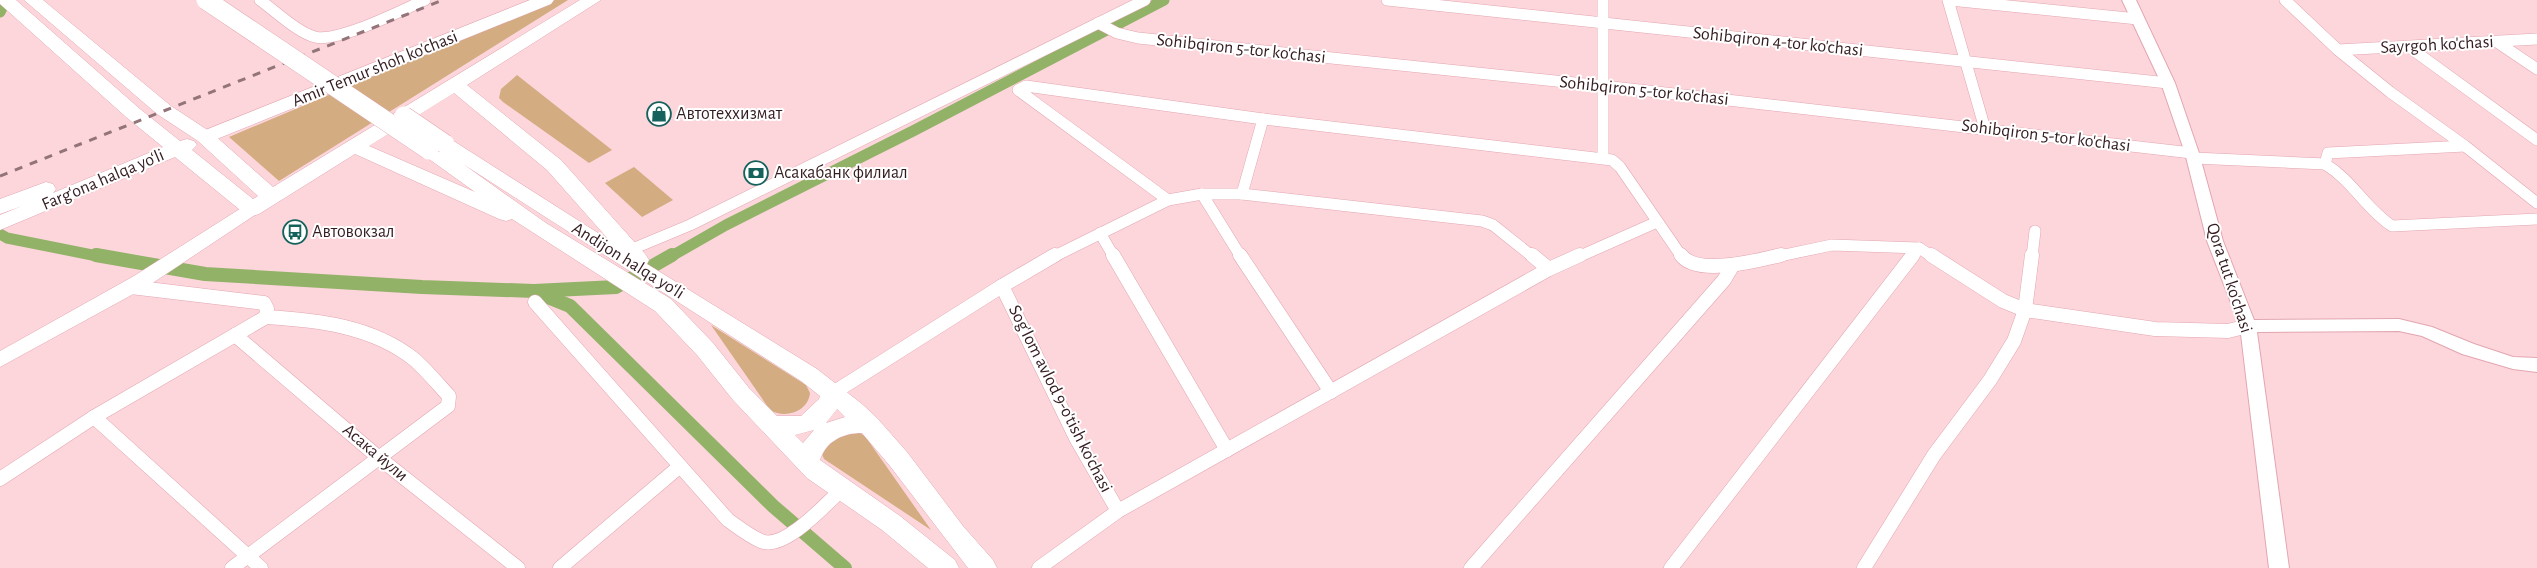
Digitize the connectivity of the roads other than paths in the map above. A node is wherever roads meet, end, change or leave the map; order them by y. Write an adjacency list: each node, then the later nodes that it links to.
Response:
1 (6, 0): 32 (main road)
2 (33, 0): 30 (main road)
3 (206, 0): 35 (main road, Andijon halqa yo‘li, bridge)
4 (231, 0): 35 (main road, Andijon halqa yo‘li, bridge)
5 (260, 0): 6 (street)
6 (425, 0)
7 (512, 0): 30 (main road, Amir Temur shoh ko'chasi)
8 (545, 0): 30 (main road, Amir Temur shoh ko'chasi)
9 (592, 0): 26 (main road)
10 (1144, 0): 17 (street)
11 (1387, 0): 18 (street, Sohibqiron 4-tor ko'chasi)
12 (1603, 0): 18 (street)
13 (1949, 0): 16 (street); 23 (street)
14 (2129, 0): 16 (street, Qora tut ko'chasi)
15 (2285, 0): 22 (street)
16 (2138, 19): 25 (street, Qora tut ko'chasi)
17 (1099, 24): 27 (street, Sohibqiron 5-tor ko'chasi); 52 (street)
18 (1603, 24): 23 (street, Sohibqiron 4-tor ko'chasi); 27 (street)
19 (2537, 39): 20 (street, Sayrgoh ko'chasi)
20 (2497, 42): 21 (street, Sayrgoh ko'chasi); 24 (street)
21 (2409, 47): 22 (street, Sayrgoh ko'chasi); 31 (street)
22 (2338, 50): 33 (street)
23 (1966, 61): 25 (street, Sohibqiron 4-tor ko'chasi); 29 (street)
24 (2537, 69)
25 (2168, 83): 36 (street, Qora tut ko'chasi)
26 (456, 86): 34 (main road); 52 (main road)
27 (1604, 86): 29 (street, Sohibqiron 5-tor ko'chasi); 37 (street)
28 (1264, 119): 37 (street); 40 (street); 42 (street)
29 (1985, 129): 36 (street, Sohibqiron 5-tor ko'chasi)
30 (200, 133): 32 (main road, Farg‘ona halqa yo‘li); 41 (main road)
31 (2537, 140)
32 (172, 145): 44 (main road); 45 (main road, Farg‘ona halqa yo‘li)
33 (2465, 146): 38 (street); 43 (street)
34 (355, 147): 41 (main road); 48 (main road)
35 (437, 147): 48 (main road, Andijon halqa yo‘li); 55 (main road, Andijon halqa yo‘li)
36 (2193, 155): 38 (street, Sohibqiron 5-tor ko'chasi); 61 (street, Qora tut ko'chasi)
37 (1603, 158): 47 (street)
38 (2326, 164): 46 (street)
39 (1202, 194): 40 (street); 42 (street); 65 (street)
40 (1242, 194): 54 (street)
41 (272, 197): 44 (main road)
42 (1168, 200): 50 (street)
43 (2537, 203)
44 (252, 209): 56 (main road)
45 (6, 215)
46 (2537, 219)
47 (1656, 222): 53 (street); 54 (street)
48 (539, 228): 69 (main road, Andijon halqa yo‘li)
49 (2035, 231): 59 (street)
50 (1100, 233): 57 (street); 70 (street)
51 (1918, 248): 53 (street); 59 (street); 86 (street)
52 (630, 250): 55 (main road)
53 (1733, 265): 85 (street)
54 (1549, 269): 65 (street)
55 (658, 280): 66 (main road, Andijon halqa yo‘li)
56 (136, 284): 60 (street); 63 (main road)
57 (1002, 286): 66 (street); 76 (street, Sog'lom avlod 9-o'tish ko'chasi)
58 (535, 302): 73 (street)
59 (2025, 310): 61 (street); 87 (street)
60 (266, 317): 62 (street); 71 (street)
61 (2248, 326): 64 (street); 88 (street, Qora tut ko'chasi)
62 (235, 335): 67 (street); 71 (street, Асака йули)
63 (0, 360)
64 (2537, 365)
65 (1331, 392): 70 (street)
66 (833, 393): 68 (main road, Andijon halqa yo‘li); 69 (main road)
67 (94, 417): 74 (street); 77 (street)
68 (869, 424): 72 (main road); 83 (main road, Andijon halqa yo‘li)
69 (771, 425): 72 (main road, Andijon halqa yo‘li)
70 (1227, 450): 76 (street)
71 (378, 457): 77 (street); 80 (street, Асака йули)
72 (807, 462): 75 (main road, Andijon halqa yo‘li)
73 (679, 467): 75 (street); 81 (street)
74 (0, 479)
75 (842, 489): 82 (main road, Andijon halqa yo‘li)
76 (1118, 511): 84 (street)
77 (248, 556): 78 (street); 79 (street)
78 (232, 568)
79 (261, 568)
80 (518, 568)
81 (560, 568)
82 (946, 568)
83 (984, 568)
84 (1039, 568)
85 (1471, 568)
86 (1671, 568)
87 (1864, 568)
88 (2280, 568)

